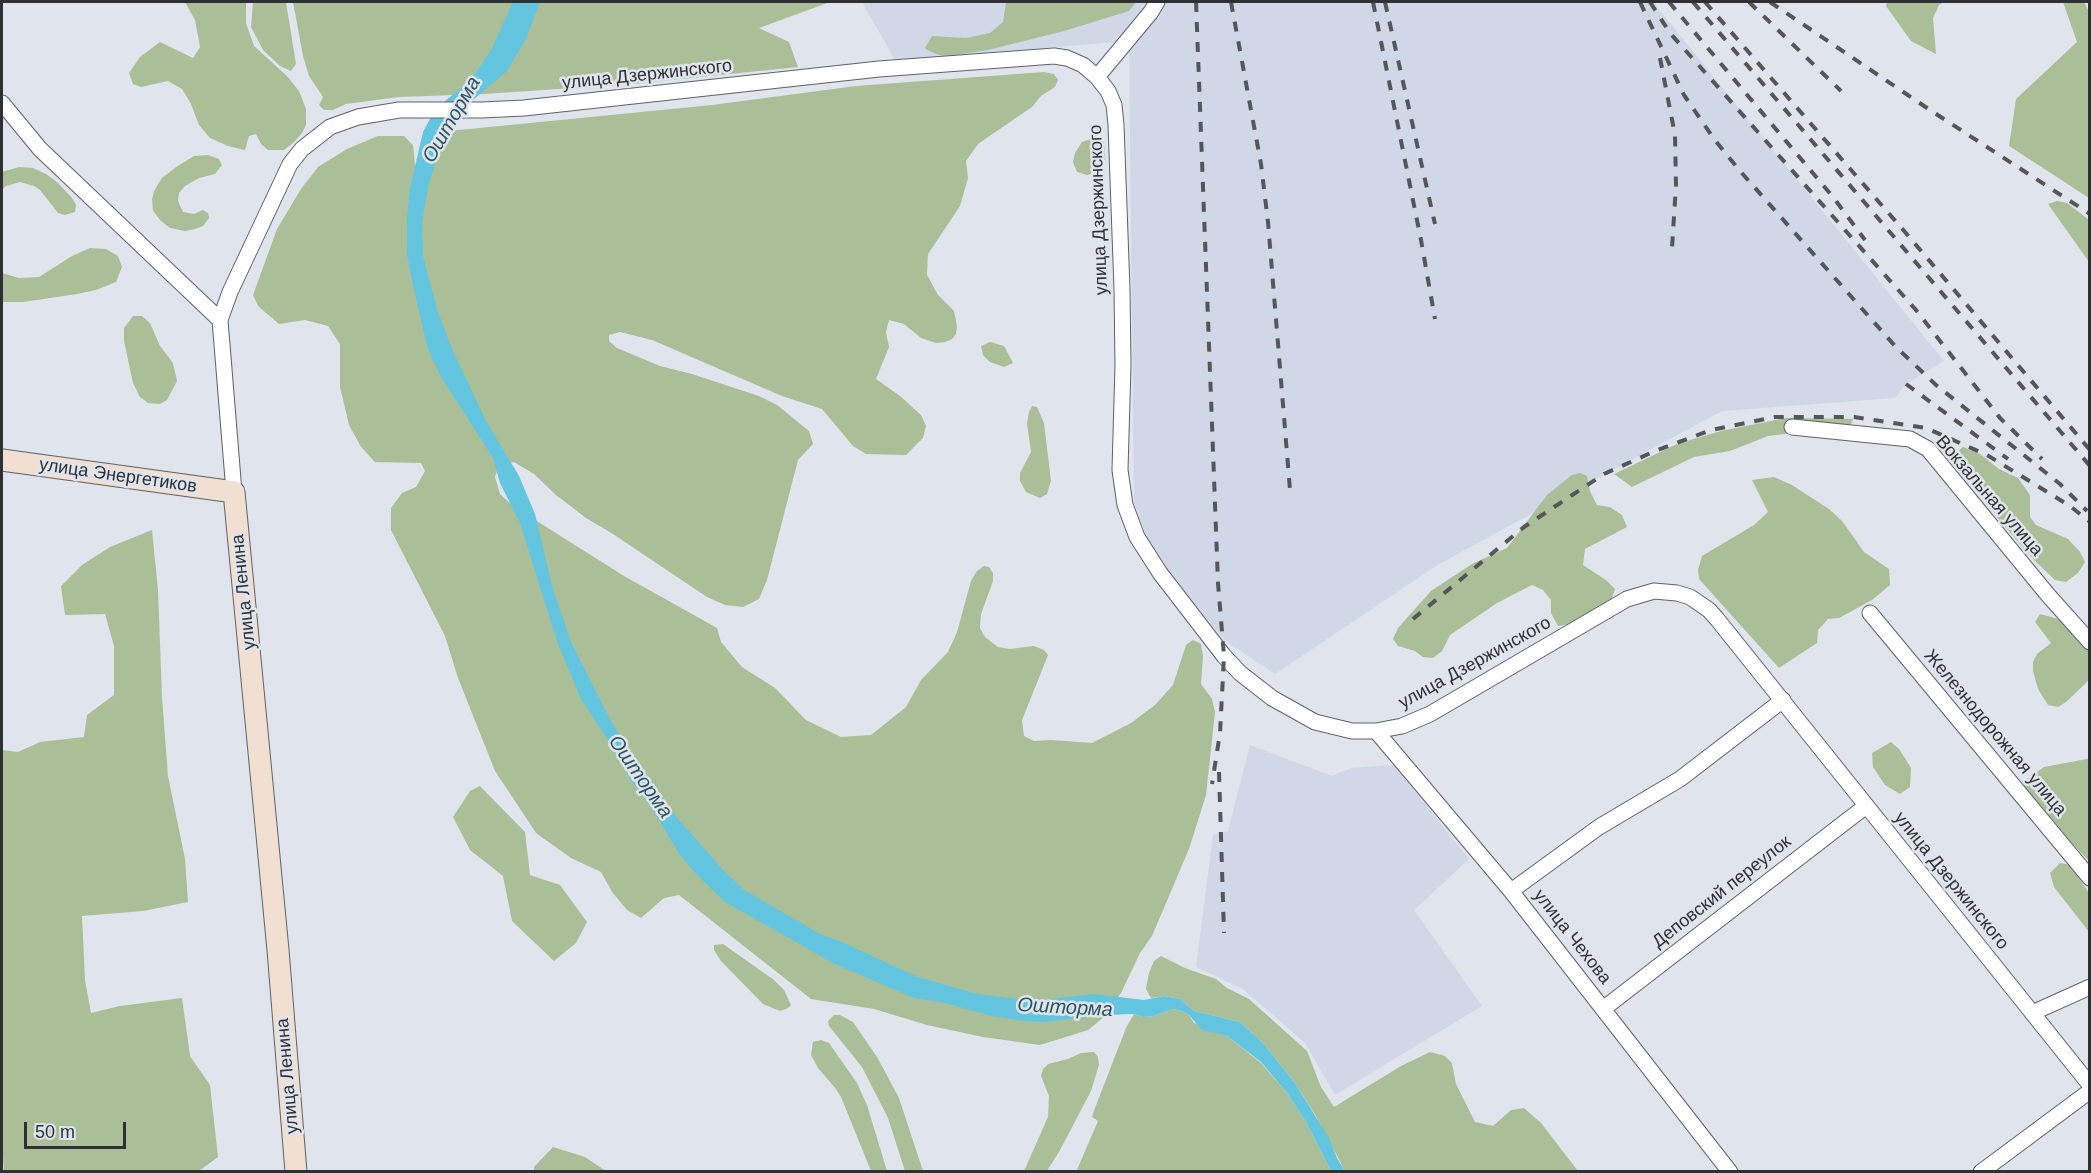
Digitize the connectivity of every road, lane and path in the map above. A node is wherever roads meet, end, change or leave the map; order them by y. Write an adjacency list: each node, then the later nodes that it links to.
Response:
1 (1157, 2): 2 (street)
2 (1097, 77): 4 (street, улица Дзержинского); 11 (street, улица Дзержинского)
3 (2, 103): 4 (street)
4 (220, 320): 7 (street, улица Ленина)
5 (1792, 427): 9 (street, Вокзальная улица)
6 (2, 459): 7 (street, улица Энергетиков)
7 (234, 492): 20 (street, улица Ленина)
8 (1870, 613): 13 (street, Железнодорожная улица)
9 (2090, 642)
10 (1783, 700): 11 (street, улица Дзержинского); 12 (street, улица Дзержинского); 14 (street)
11 (1376, 731): 14 (street, улица Чехова)
12 (1866, 806): 16 (street, Деповский переулок); 17 (street, улица Дзержинского)
13 (2090, 878)
14 (1511, 891): 16 (street, улица Чехова)
15 (2090, 987): 17 (street)
16 (1603, 1009): 21 (street, улица Чехова)
17 (2032, 1013): 18 (street, улица Дзержинского)
18 (2090, 1085)
19 (2090, 1092): 22 (street)
20 (296, 1172)
21 (1730, 1172)
22 (1981, 1172)

